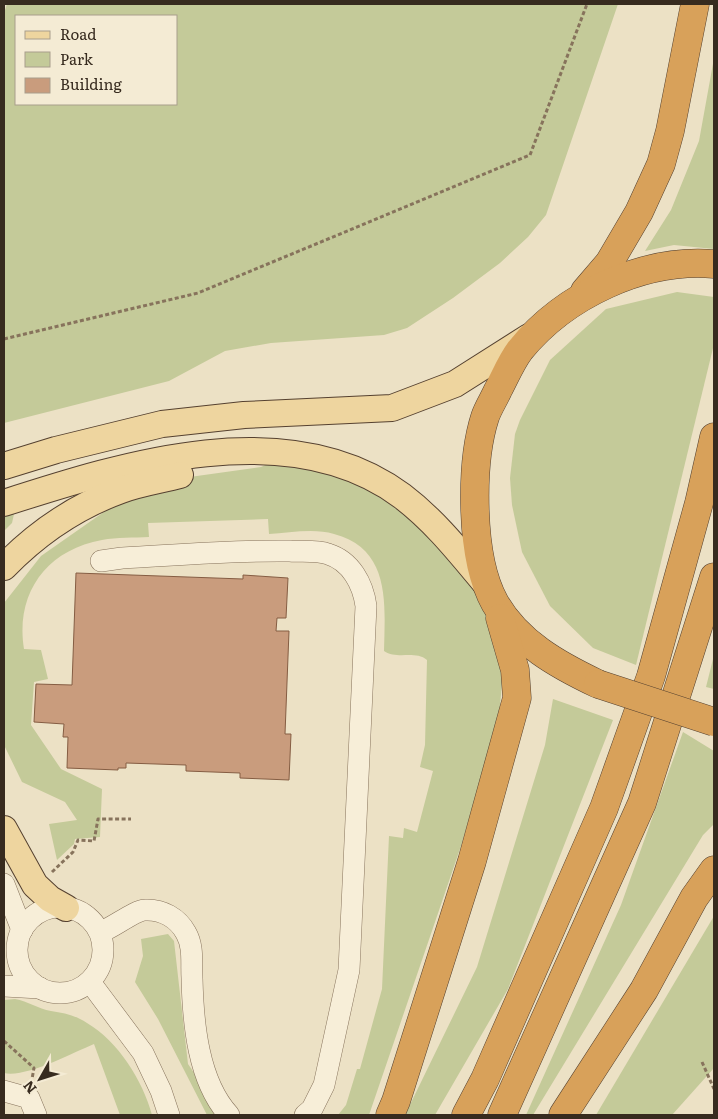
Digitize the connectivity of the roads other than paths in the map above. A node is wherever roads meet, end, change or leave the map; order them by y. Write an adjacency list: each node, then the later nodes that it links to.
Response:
1 (695, 4): 3 (highway)
2 (713, 264): 3 (highway)
3 (572, 305): 4 (highway)
4 (542, 328): 7 (main road); 12 (highway)
5 (714, 437): 29 (highway)
6 (262, 450): 8 (main road); 10 (main road); 12 (main road)
7 (4, 466)
8 (4, 503)
9 (101, 561): 27 (street)
10 (4, 567)
11 (714, 577): 30 (highway)
12 (491, 594): 13 (highway, bridge); 28 (highway)
13 (714, 722)
14 (4, 828): 17 (main road)
15 (714, 870): 31 (highway)
16 (4, 884): 19 (street)
17 (66, 908): 19 (street); 20 (street)
18 (105, 930): 26 (street)
19 (15, 946): 22 (street)
20 (90, 982): 22 (street); 25 (street)
21 (4, 986): 22 (street)
22 (40, 988)
23 (4, 1091): 24 (street)
24 (36, 1115)
25 (169, 1115)
26 (229, 1115)
27 (305, 1115)
28 (390, 1115)
29 (466, 1115)
30 (502, 1115)
31 (563, 1115)

